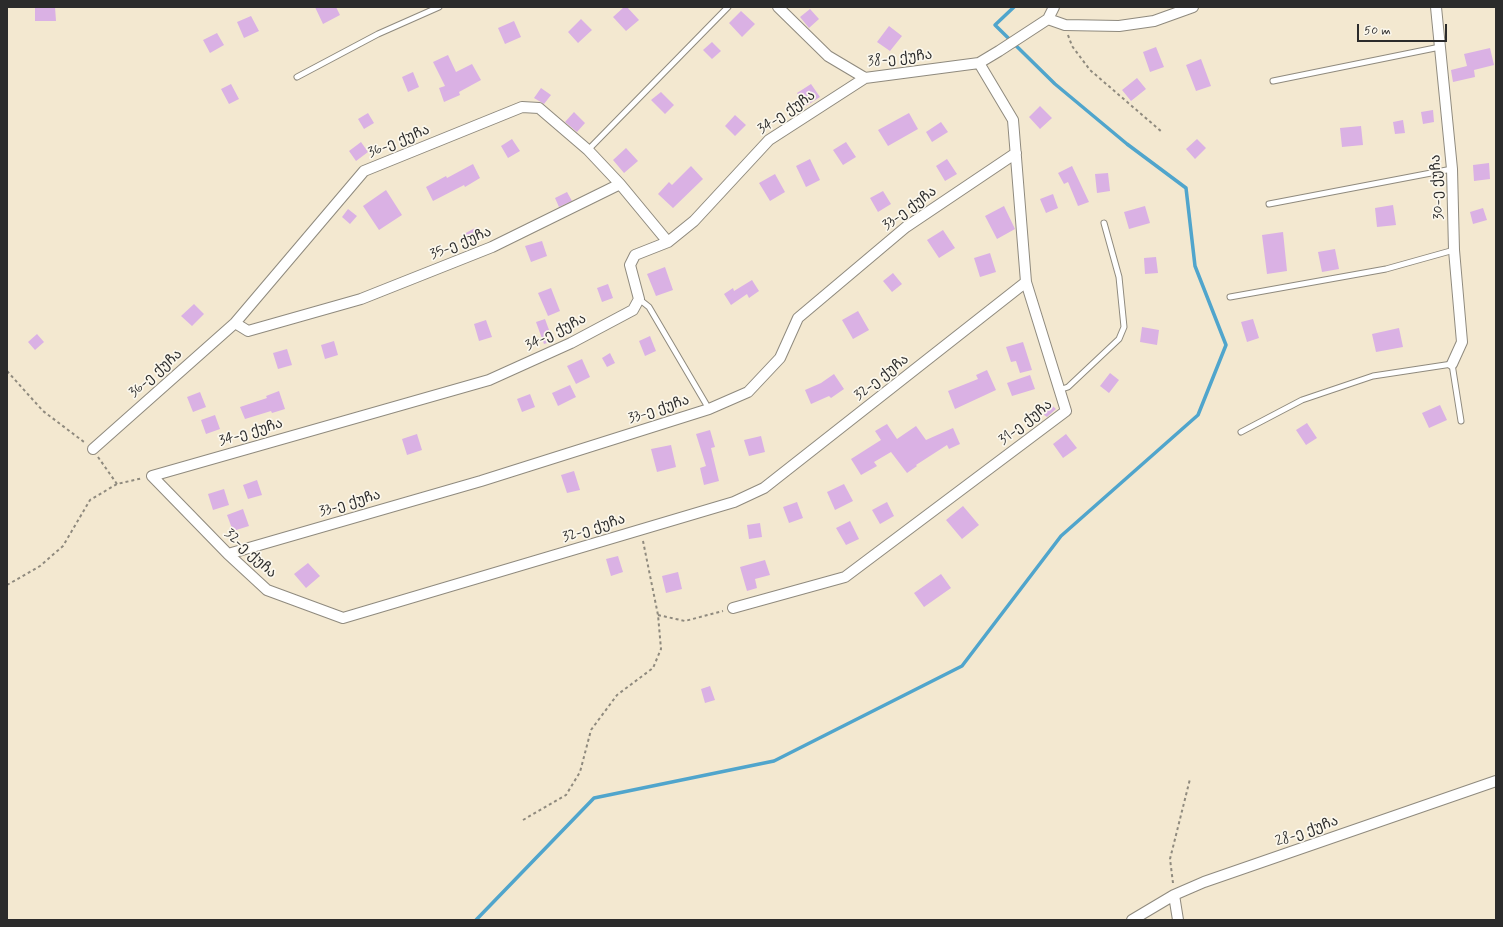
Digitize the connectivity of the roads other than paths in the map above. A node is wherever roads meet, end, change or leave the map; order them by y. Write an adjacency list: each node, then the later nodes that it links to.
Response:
1 (439, 7): 10 (lane)
2 (728, 7): 13 (lane)
3 (778, 7): 11 (street, 38-ე ქუჩა)
4 (1054, 7): 7 (street)
5 (1193, 7): 7 (street)
6 (1436, 7): 8 (street, 30-ე ქუჩა)
7 (1048, 19): 9 (street, 38-ე ქუჩა)
8 (1440, 47): 12 (lane); 15 (street, 30-ე ქუჩა)
9 (978, 63): 11 (street, 38-ე ქუჩა); 14 (street, 31-ე ქუჩა)
10 (297, 77)
11 (865, 78): 19 (street, 34-ე ქუჩა)
12 (1273, 81)
13 (588, 150): 16 (street, 36-ე ქუჩა); 24 (street, 36-ე ქუჩა)
14 (1016, 153): 21 (street, 31-ე ქუჩა); 27 (street, 33-ე ქუჩა)
15 (1452, 169): 17 (lane); 20 (street, 30-ე ქუჩა)
16 (620, 184): 19 (street); 24 (street, 35-ე ქუჩა)
17 (1269, 204)
18 (1104, 223): 26 (lane)
19 (668, 242): 23 (street, 34-ე ქუჩა)
20 (1454, 250): 22 (lane); 25 (street, 30-ე ქუჩა)
21 (1026, 282): 26 (street, 31-ე ქუჩა); 32 (street, 32-ე ქუჩა)
22 (1230, 297)
23 (639, 299): 27 (lane); 31 (street, 34-ე ქუჩა)
24 (235, 324): 30 (street, 36-ე ქუჩა)
25 (1452, 364): 28 (lane); 29 (lane)
26 (1059, 390): 33 (street, 31-ე ქუჩა)
27 (709, 409): 32 (street, 33-ე ქუჩა)
28 (1461, 422)
29 (1241, 432)
30 (93, 449)
31 (152, 476): 32 (street, 32-ე ქუჩა)
32 (228, 554)
33 (733, 608)
34 (1496, 781): 35 (street, 28-ე ქუჩა)
35 (1174, 895): 36 (street, 28-ე ქუჩა); 37 (street)
36 (1132, 920)
37 (1178, 920)

